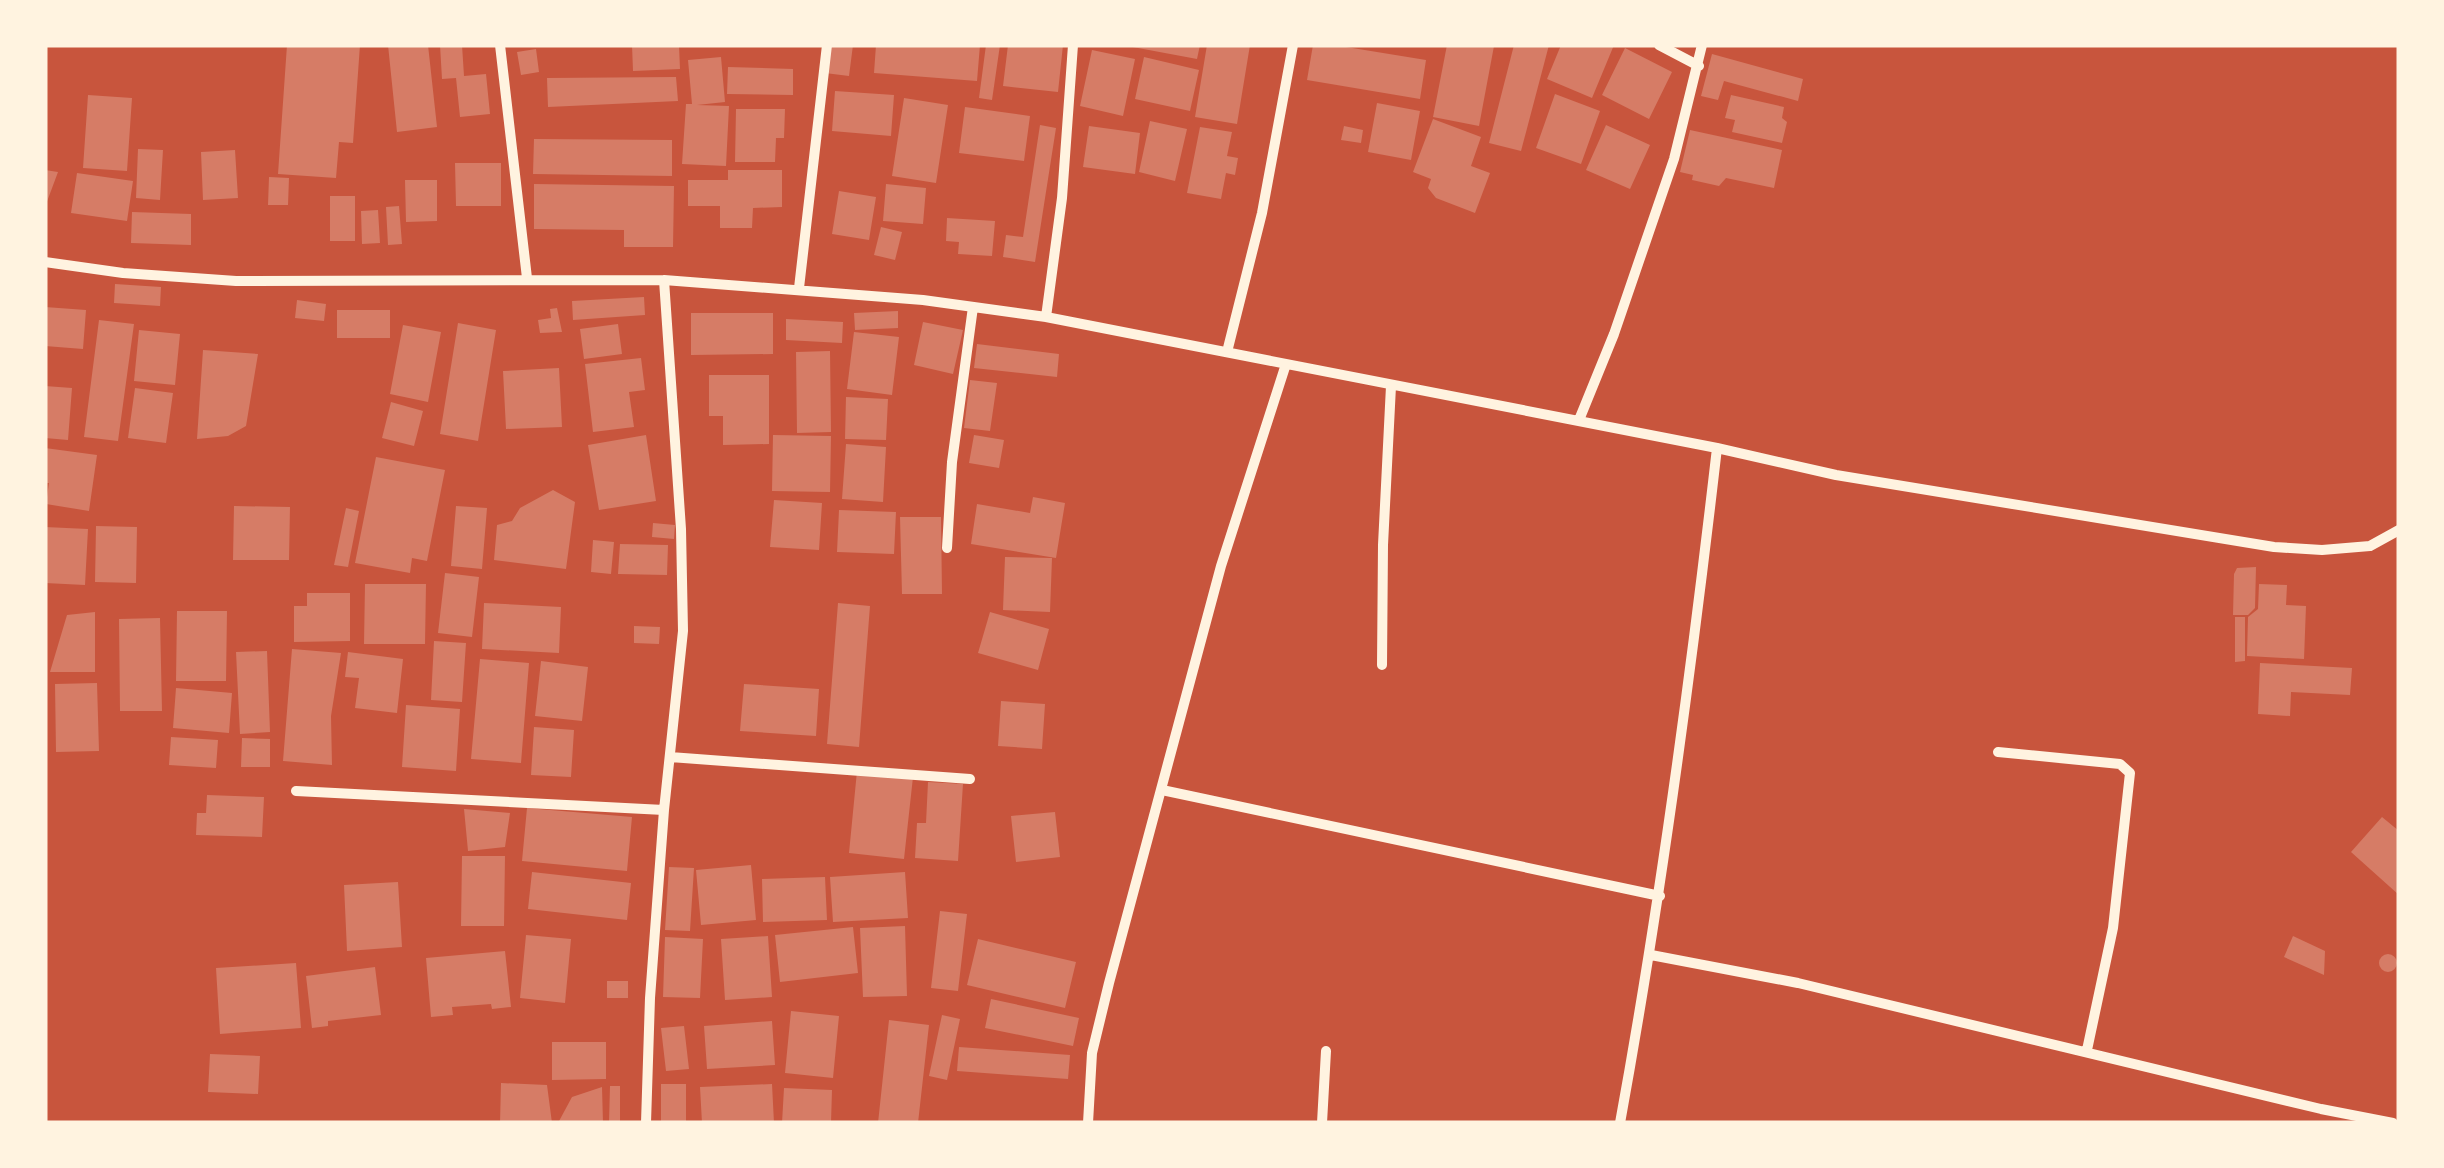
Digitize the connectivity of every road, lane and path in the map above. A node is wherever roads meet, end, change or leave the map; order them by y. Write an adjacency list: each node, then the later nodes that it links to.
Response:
1 (500, 45): 9 (street)
2 (827, 45): 11 (street)
3 (1074, 45): 13 (street)
4 (1293, 45): 14 (street)
5 (1660, 45): 7 (street)
6 (1702, 45): 7 (street)
7 (1699, 66): 17 (street)
8 (45, 262): 9 (street)
9 (527, 278): 10 (street)
10 (664, 280): 11 (street); 23 (street)
11 (799, 288): 12 (street)
12 (974, 307): 13 (street); 20 (street)
13 (1046, 316): 14 (street)
14 (1227, 352): 15 (street)
15 (1286, 364): 16 (street); 25 (street)
16 (1391, 386): 17 (street); 21 (street)
17 (1578, 420): 18 (street)
18 (1716, 448): 19 (street); 28 (street)
19 (2399, 530)
20 (947, 548)
21 (1382, 665)
22 (1998, 752): 30 (street)
23 (670, 757): 24 (street); 27 (street)
24 (970, 779)
25 (1162, 790): 28 (street); 33 (street)
26 (296, 791): 27 (street)
27 (664, 810): 32 (street)
28 (1660, 896): 29 (street)
29 (1651, 954): 30 (street); 35 (street)
30 (2086, 1050): 36 (street)
31 (1326, 1051): 34 (street)
32 (646, 1123)
33 (1088, 1123)
34 (1322, 1123)
35 (1620, 1123)
36 (2393, 1123)

